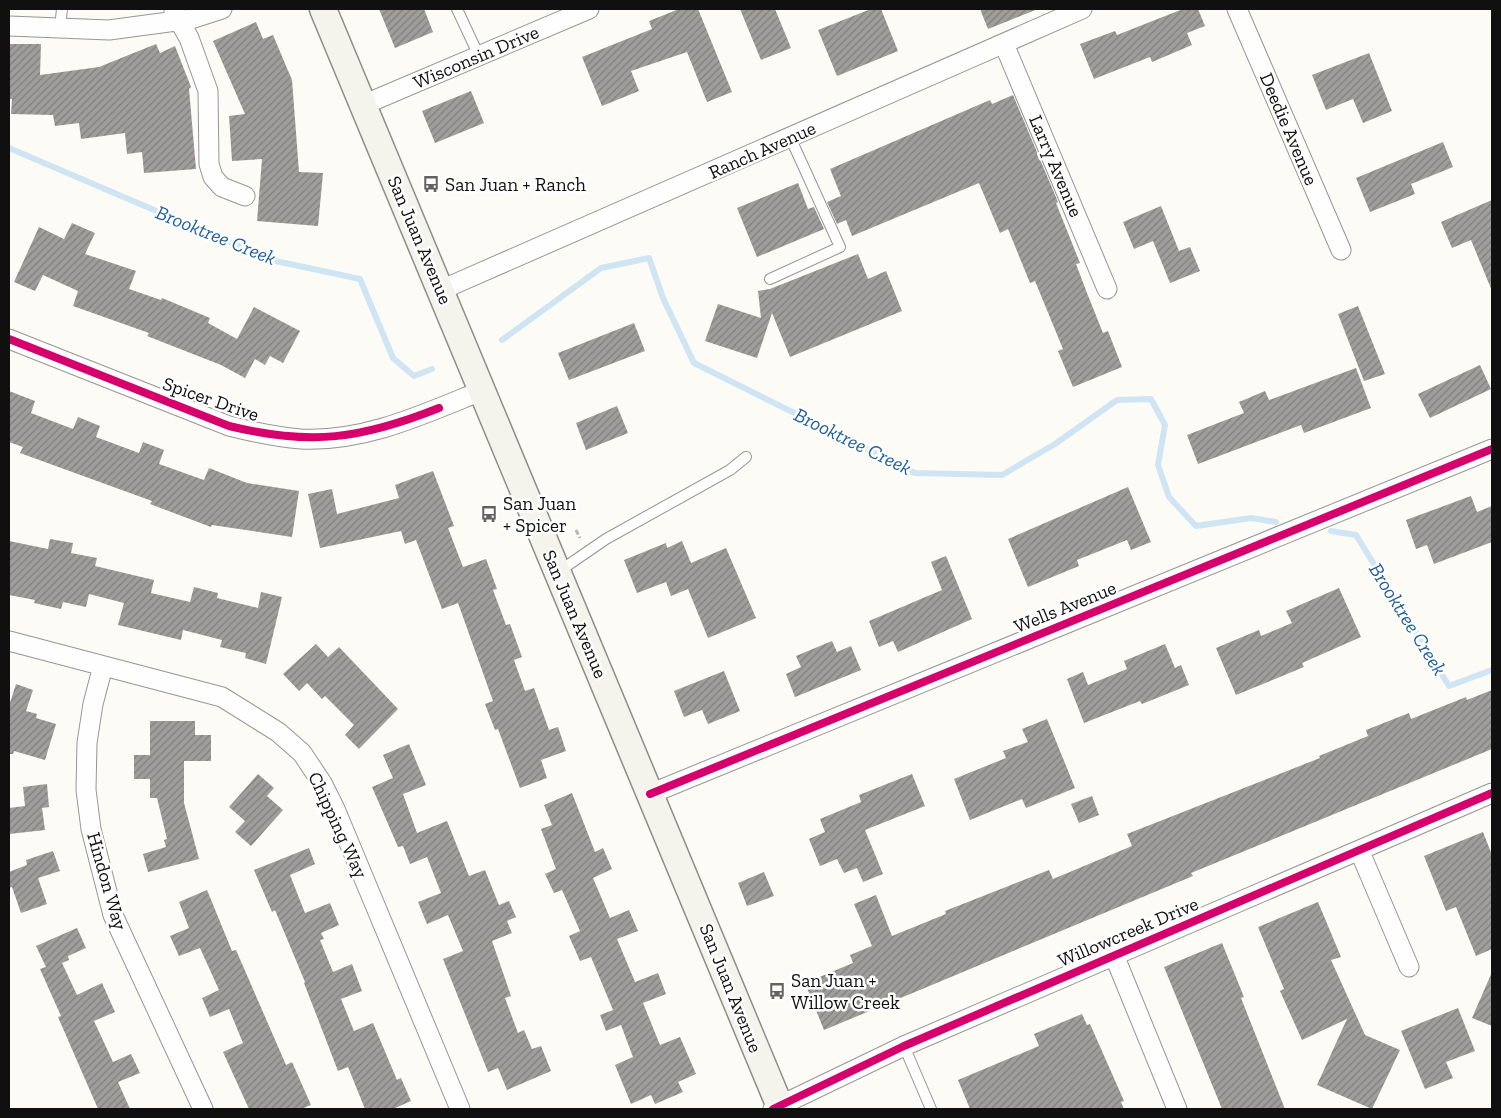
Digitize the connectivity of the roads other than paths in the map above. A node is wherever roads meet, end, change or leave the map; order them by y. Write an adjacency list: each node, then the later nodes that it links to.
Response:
1 (62, 9): 10 (lane)
2 (222, 9): 8 (street)
3 (323, 9): 13 (main road, San Juan Avenue)
4 (457, 9): 12 (lane)
5 (590, 9): 12 (street, Wisconsin Drive)
6 (1082, 9): 11 (street, Ranch Avenue)
7 (1237, 9): 16 (street, Deedie Avenue)
8 (176, 14): 10 (street); 15 (street)
9 (9, 26): 10 (street)
10 (60, 28)
11 (1004, 44): 14 (street, Ranch Avenue); 18 (street, Larry Avenue)
12 (478, 56): 13 (street, Wisconsin Drive)
13 (363, 106): 19 (main road, San Juan Avenue)
14 (790, 137): 17 (lane); 19 (street, Ranch Avenue)
15 (245, 196)
16 (1341, 250)
17 (770, 279)
18 (1107, 289)
19 (440, 290): 21 (main road, San Juan Avenue)
20 (9, 339): 21 (street, Spicer Drive)
21 (481, 391): 24 (main road, San Juan Avenue)
22 (1492, 449): 28 (street, Wells Avenue)
23 (746, 457): 24 (lane)
24 (558, 573): 28 (main road, San Juan Avenue)
25 (9, 641): 26 (street, Chipping Way)
26 (103, 666): 34 (street, Hindon Way); 35 (street, Chipping Way)
27 (1492, 793): 29 (street, Willowcreek Drive)
28 (650, 794): 33 (main road, San Juan Avenue)
29 (1360, 852): 30 (street, Willowcreek Drive); 31 (street)
30 (1114, 955): 32 (street, Willowcreek Drive); 37 (street)
31 (1409, 967)
32 (904, 1046): 33 (street, Willowcreek Drive); 36 (lane)
33 (778, 1108)
34 (203, 1109)
35 (460, 1109)
36 (931, 1109)
37 (1177, 1109)

